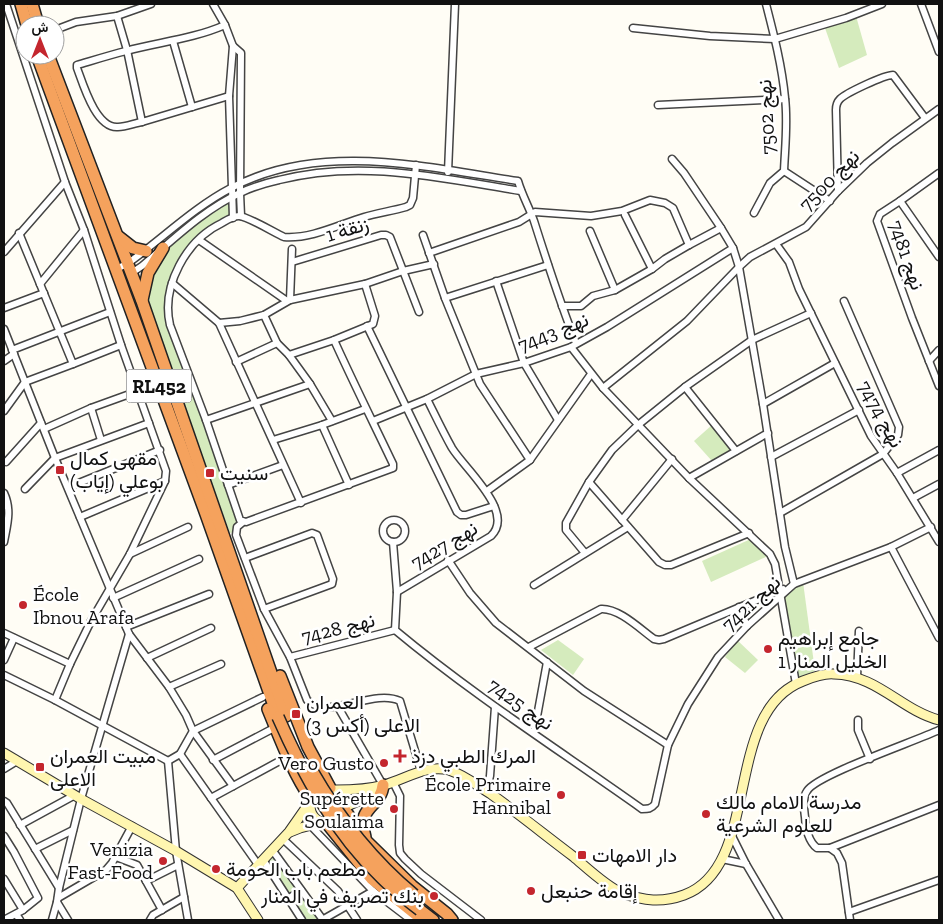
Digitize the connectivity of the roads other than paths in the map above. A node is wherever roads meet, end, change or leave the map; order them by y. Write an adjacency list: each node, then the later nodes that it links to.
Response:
1 (6, 4): 34 (street)
2 (150, 4): 9 (street)
3 (213, 4): 10 (street)
4 (456, 4): 29 (street)
5 (766, 4): 13 (street, نهج 7502)
6 (882, 4): 8 (street)
7 (921, 4): 17 (street)
8 (865, 7): 13 (street)
9 (117, 16): 11 (street); 16 (street)
10 (225, 25): 14 (street); 15 (street)
11 (65, 26)
12 (633, 28): 13 (street)
13 (775, 39): 21 (street, نهج 7502)
14 (173, 41): 16 (street); 23 (street)
15 (233, 46): 20 (street); 35 (street)
16 (127, 50): 26 (street); 26 (street)
17 (939, 52)
18 (40, 65): 71 (highway, RL452)
19 (52, 65): 50 (highway, RL452)
20 (230, 96): 23 (street); 36 (street)
21 (785, 98): 22 (street); 30 (street, نهج 7502)
22 (658, 105)
23 (192, 107): 26 (street)
24 (939, 109): 25 (street, نهج 7500)
25 (925, 118): 38 (street, نهج 7500); 38 (street)
26 (142, 122)
27 (672, 159): 48 (street)
28 (416, 165): 29 (street); 32 (street); 35 (street)
29 (448, 170): 33 (street); 37 (street)
30 (784, 171): 41 (street); 43 (street, نهج 7502)
31 (939, 173): 42 (street)
32 (415, 174): 33 (street); 39 (street); 46 (street)
33 (447, 179): 37 (street)
34 (65, 182): 49 (street); 52 (street)
35 (240, 184): 36 (street); 39 (street)
36 (232, 188): 40 (street); 60 (street)
37 (521, 191): 44 (street)
38 (838, 191): 41 (street, نهج 7500)
39 (240, 193): 40 (street); 46 (street)
40 (232, 197): 47 (street); 57 (street)
41 (830, 201): 55 (street, نهج 7500)
42 (900, 201): 63 (street); 101 (street, نهج 7481)
43 (754, 213)
44 (532, 215): 56 (street); 62 (street); 66 (street)
45 (625, 215): 69 (street)
46 (241, 216): 47 (street)
47 (233, 218): 54 (street)
48 (721, 228): 56 (street); 58 (street)
49 (84, 230): 74 (street); 84 (street)
50 (116, 230): 60 (highway); 68 (highway, RL452)
51 (590, 231): 76 (street)
52 (19, 233): 61 (street); 74 (street)
53 (423, 235): 62 (street)
54 (199, 240): 73 (street); 79 (street)
55 (776, 244): 67 (street, نهج 7500); 86 (street, نهج 7474)
56 (689, 245): 69 (street)
57 (163, 248): 68 (street); 80 (highway)
58 (733, 248): 67 (street); 96 (street, نهج 7443)
59 (292, 249): 64 (street)
60 (146, 250): 68 (street)
61 (4, 252)
62 (429, 253): 65 (street)
63 (939, 258)
64 (292, 262): 70 (street, زنقة 1); 79 (street)
65 (434, 264): 70 (street); 78 (street)
66 (548, 264): 72 (street); 82 (street)
67 (739, 267): 93 (street); 112 (street, نهج 7500)
68 (129, 268): 71 (street); 71 (street); 80 (highway, RL452)
69 (652, 269): 76 (street)
70 (403, 271): 75 (street); 85 (street, زنقة 1)
71 (118, 274): 184 (highway, RL452)
72 (496, 281): 78 (street); 103 (street)
73 (172, 283): 88 (street); 122 (street)
74 (40, 284): 77 (street)
75 (365, 284): 79 (street); 89 (street)
76 (614, 290): 82 (street)
77 (44, 293): 83 (street); 91 (street)
78 (445, 298): 106 (street)
79 (288, 300): 87 (street)
80 (142, 301): 184 (highway, RL452)
81 (844, 301): 136 (street)
82 (562, 306): 96 (street)
83 (4, 308)
84 (110, 312): 91 (street); 95 (street)
85 (419, 312)
86 (810, 313): 93 (street); 104 (street, نهج 7474)
87 (264, 315): 88 (street); 94 (street)
88 (219, 323): 102 (street)
89 (367, 326): 92 (street); 117 (street)
90 (4, 329): 98 (street)
91 (60, 332): 98 (street); 105 (street)
92 (334, 340): 99 (street); 119 (street)
93 (752, 340): 111 (street); 116 (street)
94 (276, 343): 99 (street); 102 (street)
95 (121, 345): 105 (street); 113 (street)
96 (574, 345): 103 (street, نهج 7443); 107 (street)
97 (939, 350): 101 (street)
98 (13, 352): 100 (street); 108 (street)
99 (289, 355): 109 (street)
100 (4, 361)
101 (929, 361): 110 (street, نهج 7481)
102 (236, 362): 115 (street)
103 (524, 362): 106 (street, نهج 7443); 123 (street)
104 (835, 363): 116 (street); 120 (street, نهج 7474)
105 (73, 364): 108 (street)
106 (476, 374): 114 (street, نهج 7443); 140 (street)
107 (591, 374): 112 (street); 123 (street)
108 (25, 382): 121 (street); 129 (street)
109 (310, 384): 115 (street); 124 (street)
110 (939, 386)
111 (685, 387): 128 (street); 135 (street)
112 (603, 388): 128 (street)
113 (138, 391): 118 (street); 126 (street)
114 (427, 399): 117 (street, نهج 7443); 152 (street, نهج 7427)
115 (254, 403): 122 (street); 132 (street)
116 (763, 404): 130 (street)
117 (406, 407): 125 (street, نهج 7443); 156 (street)
118 (91, 408): 129 (street); 131 (street)
119 (365, 409): 124 (street); 125 (street)
120 (858, 410): 136 (street, نهج 7474); 137 (street)
121 (4, 411)
122 (206, 420): 148 (street)
123 (558, 420): 140 (street)
124 (332, 421): 127 (street)
125 (373, 421): 149 (street)
126 (149, 423): 131 (street); 133 (street)
127 (322, 425): 132 (street); 149 (street)
128 (638, 425): 139 (street); 146 (street)
129 (43, 426): 138 (street); 141 (street)
130 (768, 433): 135 (street); 137 (street)
131 (101, 440): 138 (street)
132 (273, 440): 142 (street)
133 (160, 450): 145 (street); 150 (street)
134 (939, 450): 143 (street)
135 (736, 451): 144 (street)
136 (883, 454): 143 (street, نهج 7474); 157 (street)
137 (772, 457): 157 (street)
138 (55, 458): 150 (street); 151 (street)
139 (672, 459): 144 (street); 160 (street)
140 (530, 460): 152 (street)
141 (6, 462)
142 (283, 465): 148 (street); 155 (street)
143 (897, 473): 154 (street, نهج 7474)
144 (689, 478): 165 (street)
145 (165, 482): 159 (street); 171 (street)
146 (589, 482): 160 (street); 170 (street)
147 (939, 484): 154 (street)
148 (228, 485): 161 (street)
149 (349, 485): 155 (street)
150 (68, 487): 159 (street)
151 (25, 489)
152 (487, 491): 156 (street, نهج 7427)
153 (4, 493): 158 (street)
154 (913, 498): 162 (street, نهج 7474)
155 (301, 503): 161 (street)
156 (494, 506): 174 (street, نهج 7427)
157 (780, 513): 176 (street)
158 (6, 516): 166 (street)
159 (80, 516): 177 (street)
160 (622, 520): 164 (street)
161 (243, 522): 172 (street)
162 (931, 526): 168 (street, نهج 7474); 169 (street, نهج 7421)
163 (188, 527): 171 (street)
164 (628, 527): 165 (street); 170 (street)
165 (749, 533): 179 (street)
166 (4, 542)
167 (393, 542): 178 (street)
168 (939, 542)
169 (890, 547): 176 (street, نهج 7421); 192 (street)
170 (585, 553): 175 (street)
171 (130, 554): 177 (street)
172 (245, 558): 183 (street); 183 (street)
173 (199, 559): 181 (street)
174 (448, 560): 178 (street, نهج 7427); 193 (street)
175 (534, 585)
176 (792, 586): 179 (street, نهج 7421)
177 (109, 588): 181 (street); 198 (street)
178 (396, 592): 187 (street)
179 (781, 593): 182 (street, نهج 7421); 185 (street, نهج 7421); 202 (street)
180 (209, 594): 189 (street)
181 (113, 598): 189 (street)
182 (739, 607): 185 (street); 193 (street, نهج 7421)
183 (264, 609): 194 (street)
184 (247, 620): 204 (highway); 208 (highway, RL452); 227 (highway)
185 (747, 626): 215 (street, نهج 7421)
186 (211, 628): 195 (street)
187 (395, 630): 194 (street, نهج 7428); 207 (street, نهج 7425)
188 (859, 630): 201 (street)
189 (128, 631): 195 (street); 211 (street)
190 (4, 633): 191 (street)
191 (14, 638): 196 (street); 198 (street)
192 (939, 638)
193 (529, 647): 197 (street)
194 (290, 657): 206 (street)
195 (147, 658): 203 (street)
196 (4, 660)
197 (547, 662): 214 (street); 215 (street)
198 (70, 664): 205 (street)
199 (221, 664): 203 (street)
200 (4, 675): 205 (street)
201 (858, 676): 202 (street); 210 (street)
202 (796, 684): 240 (street)
203 (169, 688): 213 (street)
204 (263, 697): 208 (highway); 213 (street)
205 (55, 700): 211 (street)
206 (338, 706): 224 (street); 225 (street)
207 (495, 707): 214 (street, نهج 7425); 228 (street)
208 (280, 720): 218 (highway); 220 (street); 266 (highway, RL452, bridge)
209 (858, 720): 219 (street)
210 (939, 720)
211 (102, 725): 222 (street); 229 (street)
212 (939, 730): 219 (street)
213 (194, 731): 217 (street); 220 (street)
214 (534, 733): 215 (street, نهج 7425)
215 (668, 744)
216 (4, 753): 221 (street)
217 (180, 754): 222 (street); 230 (street)
218 (287, 757): 226 (street); 231 (highway)
219 (870, 759): 244 (street)
220 (213, 760): 226 (street)
221 (17, 761): 223 (street); 229 (street)
222 (168, 761): 246 (street)
223 (4, 769)
224 (421, 771): 225 (street); 228 (street)
225 (388, 784): 227 (street); 234 (street); 243 (highway); 283 (street)
226 (233, 786): 230 (street)
227 (333, 789): 231 (street); 234 (street)
228 (486, 791): 249 (street)
229 (78, 797): 236 (street); 237 (street); 239 (street)
230 (211, 798): 251 (street)
231 (311, 800): 235 (street); 242 (street)
232 (4, 801): 236 (street)
233 (939, 806): 244 (street)
234 (345, 808): 235 (street); 243 (highway)
235 (325, 823): 238 (street); 266 (highway)
236 (20, 824): 245 (street)
237 (132, 826): 246 (street); 248 (street)
238 (310, 826): 242 (street); 259 (street)
239 (73, 830): 245 (street); 256 (street)
240 (731, 834): 249 (street); 252 (street)
241 (4, 836): 264 (street)
242 (286, 836): 247 (street); 263 (street)
243 (366, 841): 282 (highway)
244 (830, 848): 267 (street)
245 (35, 850): 256 (street)
246 (176, 850): 250 (street); 257 (street)
247 (273, 851): 251 (street); 258 (street)
248 (116, 857): 255 (street); 262 (street)
249 (722, 859): 252 (street)
250 (178, 864): 255 (street); 260 (street)
251 (261, 864): 257 (street); 261 (street)
252 (746, 864): 284 (street)
253 (4, 880): 264 (street)
254 (939, 880): 267 (street)
255 (146, 881): 265 (street)
256 (59, 888): 262 (street)
257 (237, 888): 276 (street)
258 (301, 890): 261 (street); 278 (street)
259 (373, 890): 263 (street); 269 (street)
260 (184, 897): 265 (street); 275 (street)
261 (288, 898): 277 (street)
262 (58, 900): 272 (street); 273 (street)
263 (348, 904): 278 (street); 279 (street)
264 (24, 910): 268 (street)
265 (162, 910): 274 (street)
266 (421, 910): 280 (highway, RL452); 281 (highway, RL452)
267 (848, 912): 285 (street)
268 (16, 914): 270 (street); 271 (street)
269 (407, 919)
270 (4, 920)
271 (20, 920)
272 (52, 920)
273 (68, 920)
274 (150, 920)
275 (188, 920)
276 (258, 920)
277 (302, 920)
278 (322, 920)
279 (357, 920)
280 (434, 920)
281 (448, 920)
282 (452, 920)
283 (482, 920)
284 (779, 920)
285 (850, 920)

